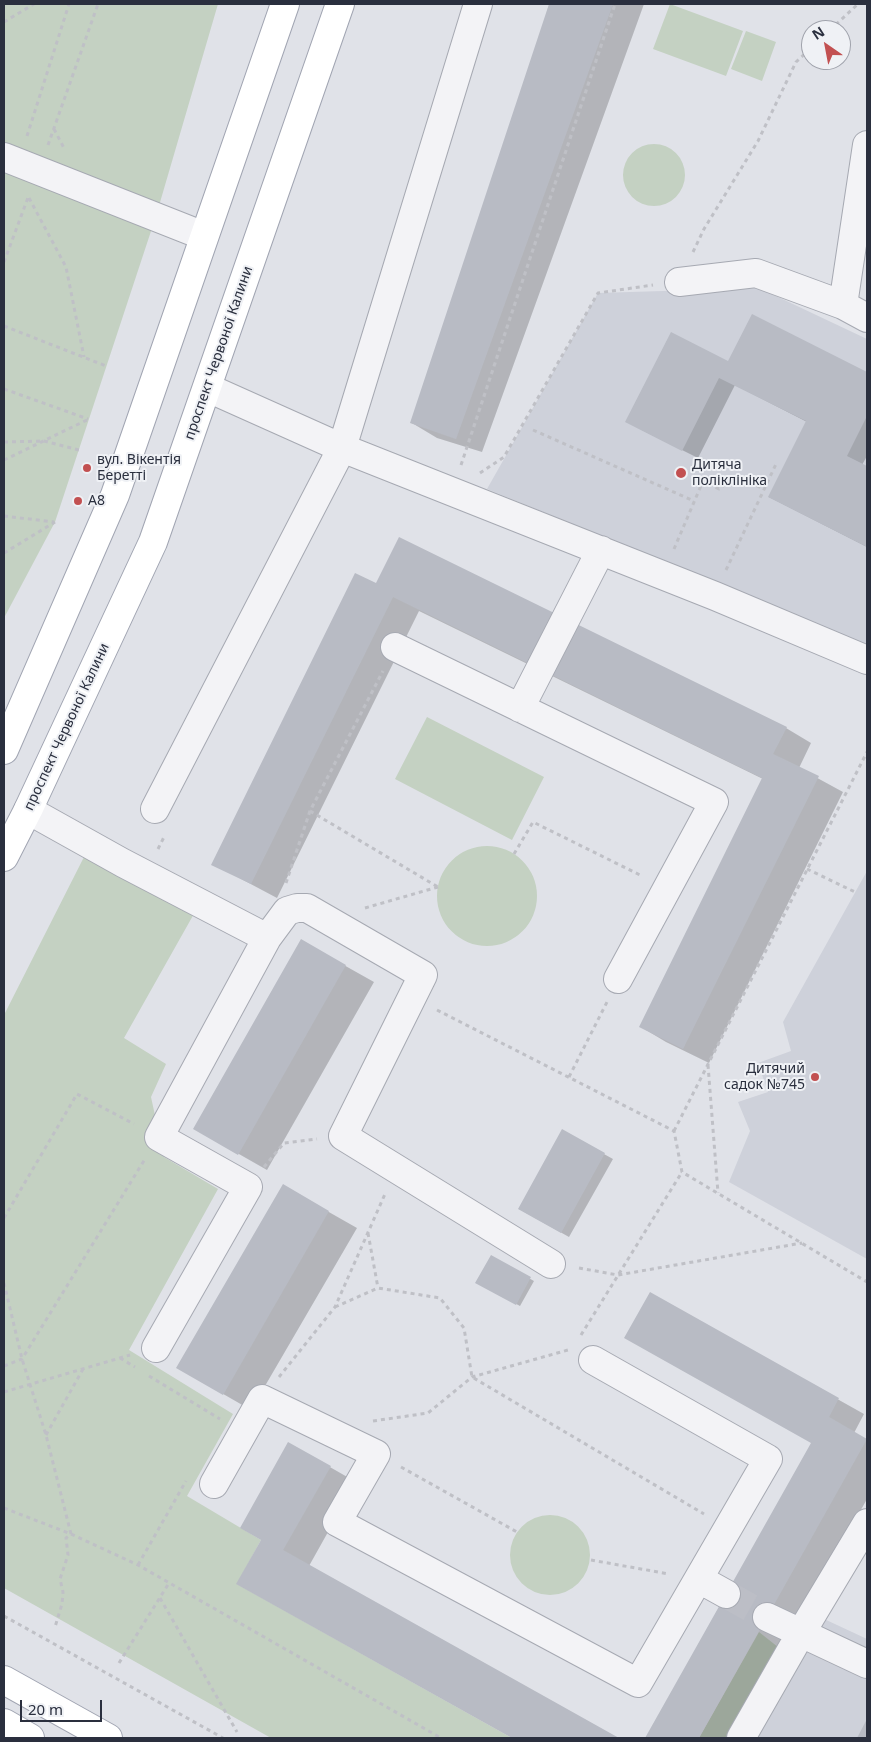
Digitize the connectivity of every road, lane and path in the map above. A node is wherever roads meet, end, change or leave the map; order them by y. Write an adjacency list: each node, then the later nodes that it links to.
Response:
1 (34, 4): 10 (path)
2 (69, 4): 13 (path)
3 (98, 4): 13 (path)
4 (285, 4): 15 (main road)
5 (340, 4): 23 (main road, проспект Червоної Калини)
6 (478, 4): 28 (lane)
7 (615, 4): 33 (path)
8 (858, 4): 9 (path)
9 (841, 20)
10 (4, 22)
11 (801, 57): 17 (path)
12 (867, 145): 18 (lane)
13 (20, 164): 14 (path); 15 (lane)
14 (29, 197): 16 (path); 21 (path)
15 (204, 236): 43 (main road)
16 (4, 262)
17 (679, 282): 18 (lane); 33 (path)
18 (843, 306): 19 (lane)
19 (867, 318)
20 (4, 326): 21 (path)
21 (84, 356): 22 (path)
22 (106, 366)
23 (208, 388): 28 (lane); 45 (main road, проспект Червоної Калини)
24 (4, 389): 26 (path)
25 (532, 430): 34 (path)
26 (44, 441): 27 (path); 29 (path); 30 (path)
27 (4, 442)
28 (342, 448): 33 (lane); 47 (lane)
29 (79, 450)
30 (4, 460)
31 (777, 462): 32 (path)
32 (764, 489): 34 (path); 39 (path)
33 (456, 493): 36 (lane)
34 (694, 502): 38 (path)
35 (4, 516): 37 (path)
36 (601, 550): 38 (lane); 42 (lane)
37 (4, 553)
38 (663, 575): 39 (lane)
39 (715, 596): 41 (lane)
40 (395, 647): 42 (lane); 46 (path)
41 (867, 660)
42 (520, 708): 53 (lane)
43 (4, 750)
44 (867, 752): 50 (path)
45 (28, 810): 49 (main road, проспект Червоної Калини); 51 (lane)
46 (310, 811): 52 (path); 55 (path)
47 (161, 820): 51 (path)
48 (514, 854): 53 (path)
49 (4, 857)
50 (807, 869): 54 (path); 59 (path)
51 (145, 874): 56 (lane)
52 (286, 884)
53 (667, 888): 57 (lane)
54 (855, 892)
55 (328, 919): 56 (lane); 58 (lane)
56 (268, 938): 63 (lane)
57 (618, 980): 60 (path)
58 (412, 997): 60 (path); 62 (lane)
59 (708, 1064): 61 (path); 67 (path)
60 (569, 1077): 61 (path)
61 (674, 1131): 65 (path)
62 (343, 1136): 64 (lane); 66 (path)
63 (159, 1137): 66 (lane); 68 (path); 80 (path)
64 (396, 1169): 69 (path); 71 (lane)
65 (682, 1172): 67 (path); 72 (path)
66 (248, 1187): 77 (lane)
67 (718, 1194): 70 (path)
68 (4, 1218)
69 (368, 1232): 75 (path); 76 (path)
70 (802, 1243): 72 (path); 73 (path)
71 (551, 1264): 72 (path)
72 (618, 1275): 78 (path)
73 (867, 1282)
74 (4, 1283): 80 (path)
75 (378, 1288): 76 (path); 85 (path)
76 (335, 1307): 88 (path)
77 (156, 1348): 79 (path)
78 (583, 1354): 85 (path); 97 (lane)
79 (120, 1358): 82 (path); 83 (path)
80 (22, 1359): 81 (path); 86 (path)
81 (4, 1366)
82 (136, 1368)
83 (83, 1369): 86 (path); 91 (path)
84 (145, 1373): 89 (path)
85 (472, 1377): 90 (path); 97 (path)
86 (30, 1384): 87 (path); 91 (path)
87 (4, 1392)
88 (262, 1399): 90 (lane); 94 (lane)
89 (221, 1420)
90 (334, 1433): 92 (lane)
91 (46, 1435): 99 (path)
92 (376, 1454): 98 (path); 102 (lane)
93 (187, 1480): 101 (path)
94 (214, 1484)
95 (4, 1508): 99 (path)
96 (867, 1523): 109 (lane)
97 (728, 1528): 102 (lane)
98 (517, 1532)
99 (71, 1534): 101 (path); 108 (path)
100 (591, 1560): 102 (path)
101 (138, 1565): 103 (path)
102 (699, 1579): 104 (lane)
103 (169, 1583): 105 (path); 118 (path)
104 (726, 1594)
105 (160, 1598): 110 (path); 114 (path)
106 (4, 1616): 117 (path)
107 (767, 1617): 109 (lane)
108 (55, 1627)
109 (801, 1633): 111 (lane); 119 (lane)
110 (119, 1663)
111 (867, 1664)
112 (4, 1680): 116 (main road)
113 (4, 1724): 115 (main road)
114 (238, 1732)
115 (30, 1738)
116 (108, 1738)
117 (223, 1738)
118 (440, 1738)
119 (741, 1738)

